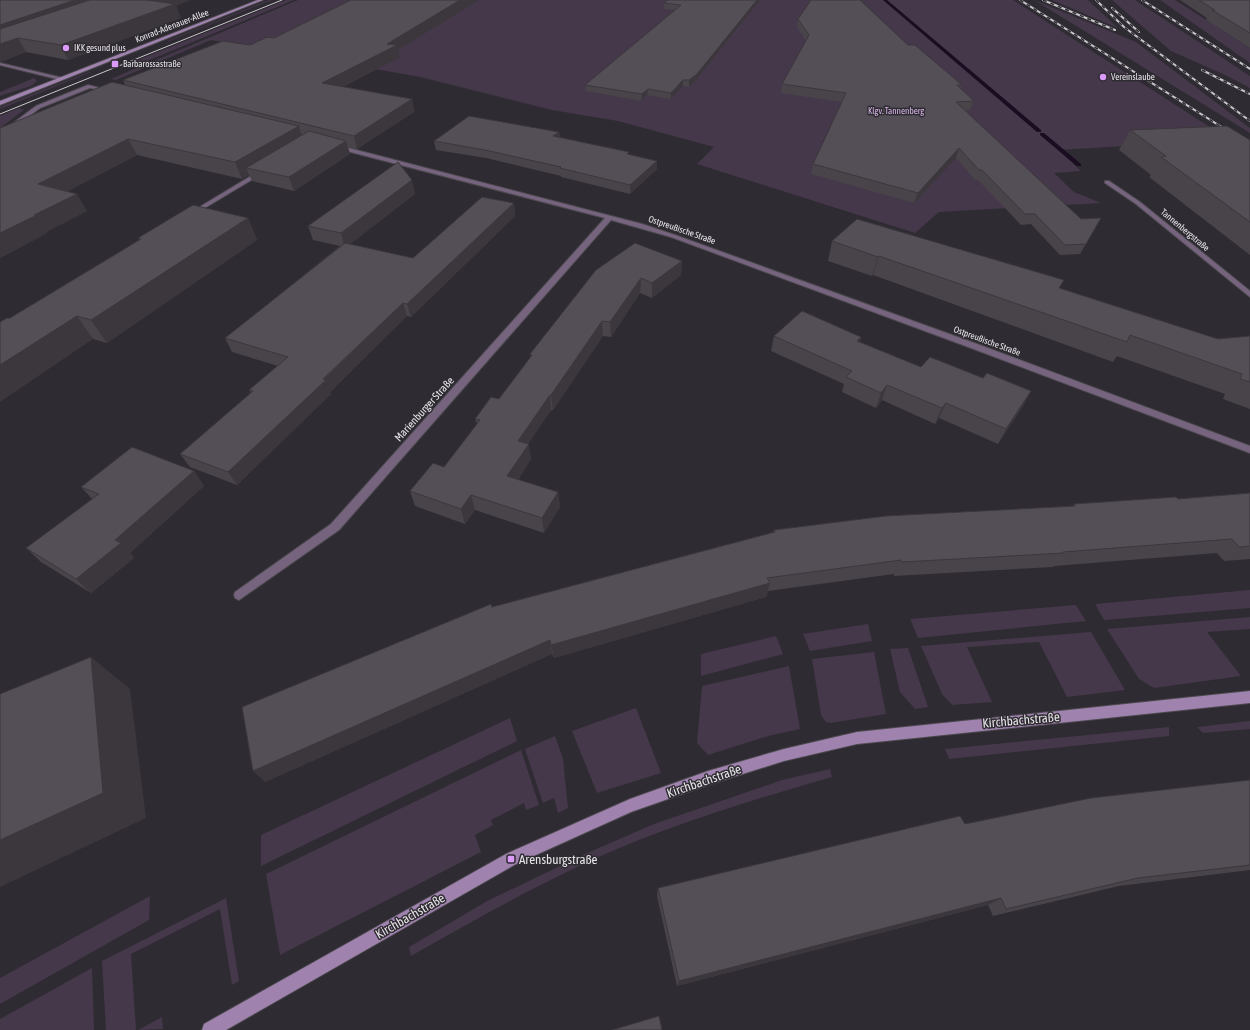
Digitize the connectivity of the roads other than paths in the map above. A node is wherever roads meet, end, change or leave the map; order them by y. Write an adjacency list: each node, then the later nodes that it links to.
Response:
1 (261, 0): 3 (main road, Konrad-Adenauer-Allee)
2 (0, 64): 3 (street)
3 (61, 79): 5 (main road, Konrad-Adenauer-Allee)
4 (121, 94): 6 (street)
5 (0, 103)
6 (0, 132)
7 (332, 146): 11 (street, Ostpreußische Straße)
8 (265, 169): 10 (street)
9 (1107, 182): 12 (street, Tannenbergstraße)
10 (184, 218)
11 (609, 218): 13 (street, Ostpreußische Straße); 14 (street, Marienburger Straße)
12 (1250, 295)
13 (1250, 450)
14 (239, 595)
15 (1250, 697): 16 (main road, Kirchbachstraße)
16 (210, 1030)

